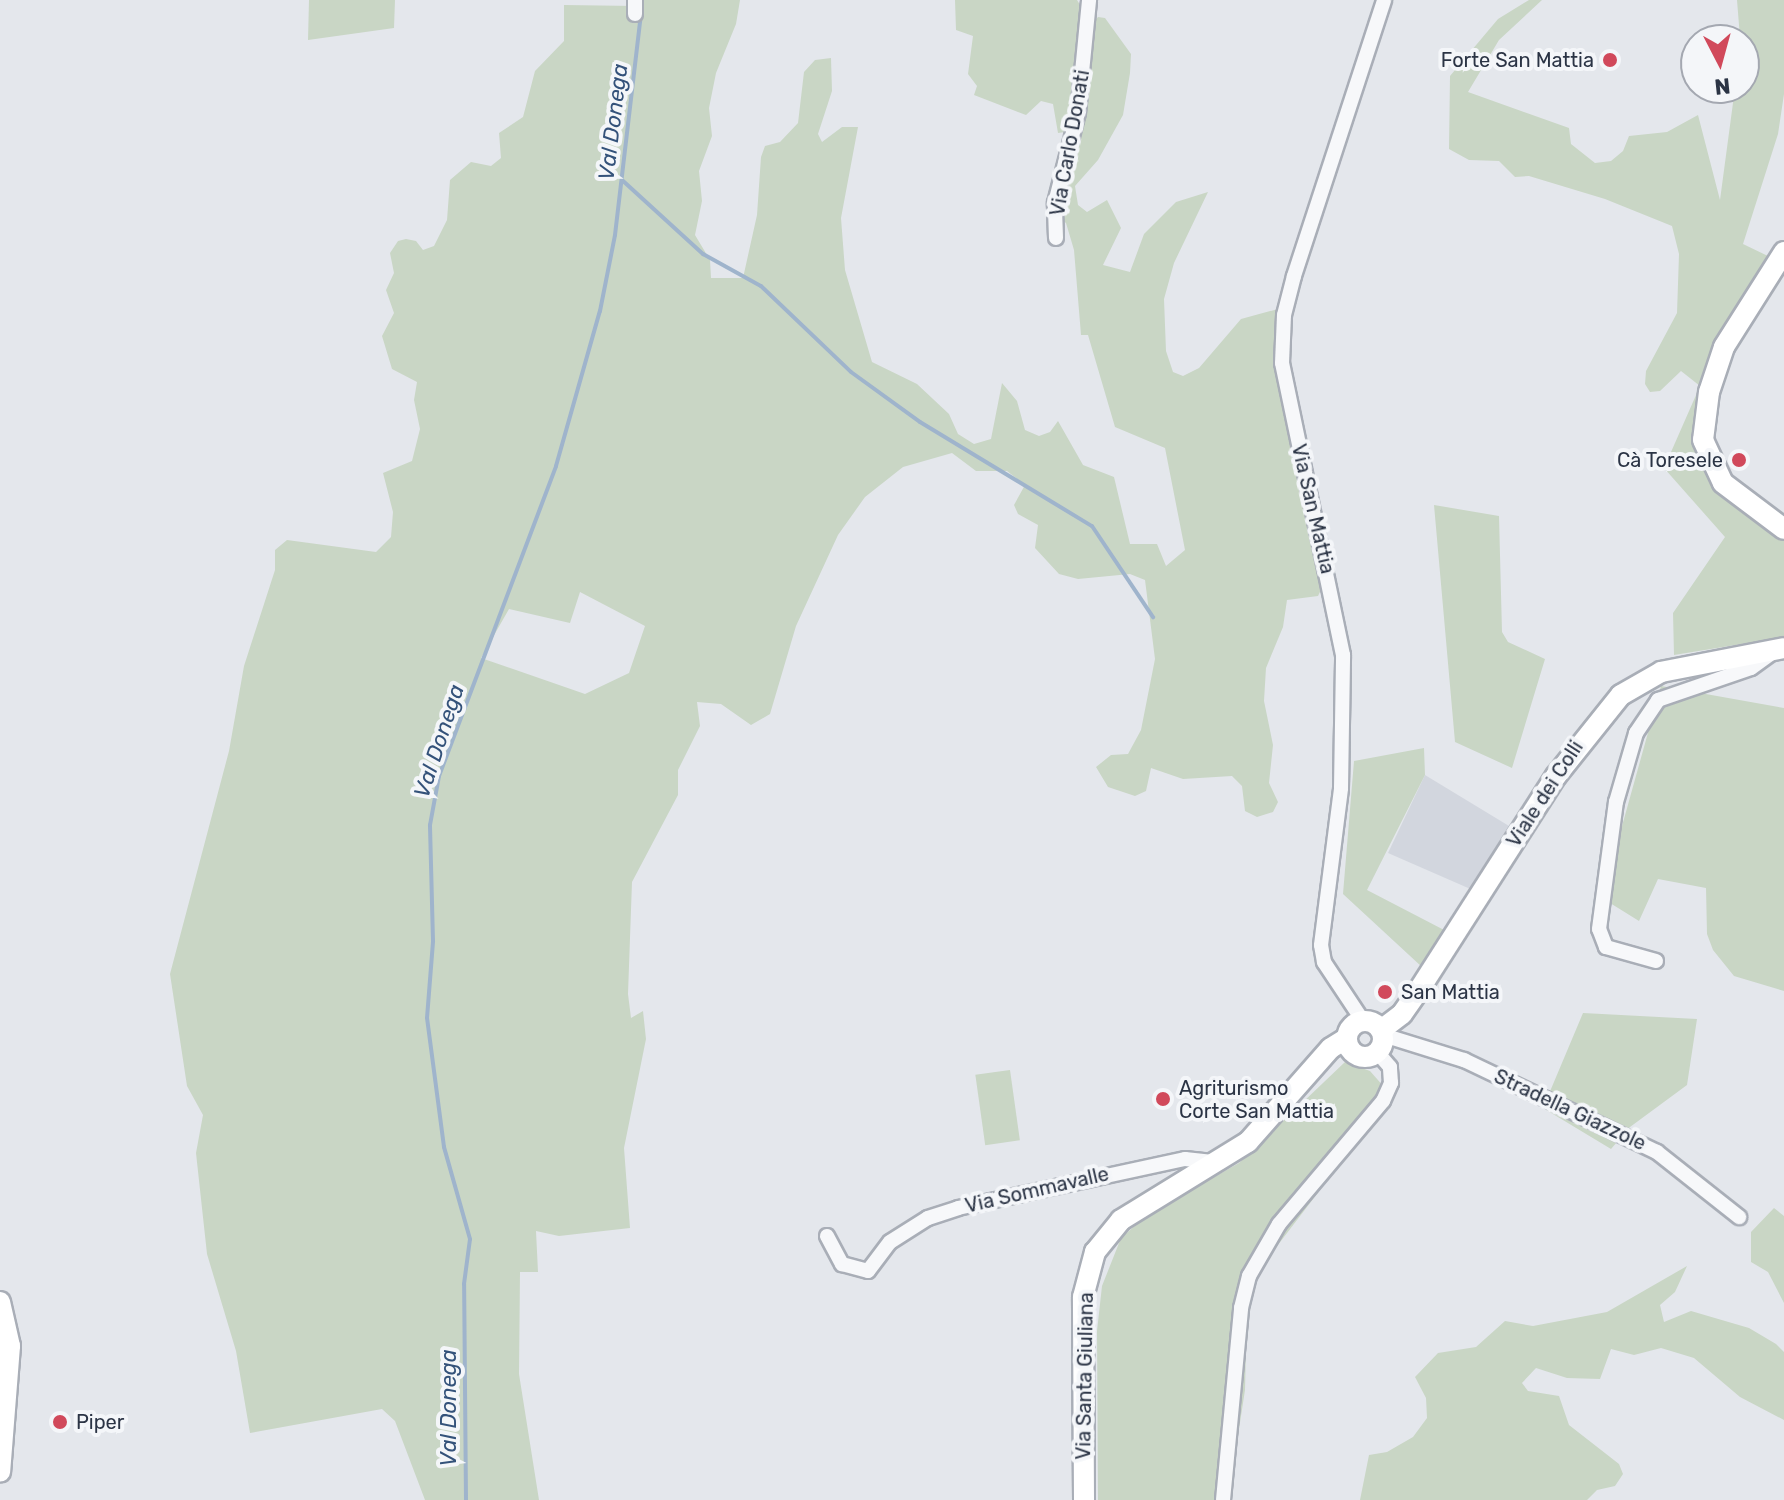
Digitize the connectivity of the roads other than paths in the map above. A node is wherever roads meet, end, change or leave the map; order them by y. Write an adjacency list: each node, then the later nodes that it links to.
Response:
1 (1089, 0): 3 (street, Via Carlo Donati)
2 (1384, 0): 8 (street, Via San Mattia)
3 (1056, 238)
4 (1784, 252): 5 (street)
5 (1784, 529)
6 (1780, 649): 7 (street, Viale dei Colli); 8 (street, Viale dei Colli)
7 (1656, 961)
8 (1376, 1035): 9 (street, Viale dei Colli); 9 (street); 11 (street, Stradella Giazzole); 16 (street, Via San Mattia)
9 (1347, 1038): 10 (street, Via Santa Giuliana)
10 (1215, 1162): 12 (street, Via Sommavalle); 15 (street, Via Santa Giuliana)
11 (1739, 1217)
12 (827, 1236)
13 (0, 1302): 14 (street)
14 (0, 1472)
15 (1084, 1500)
16 (1223, 1500)

